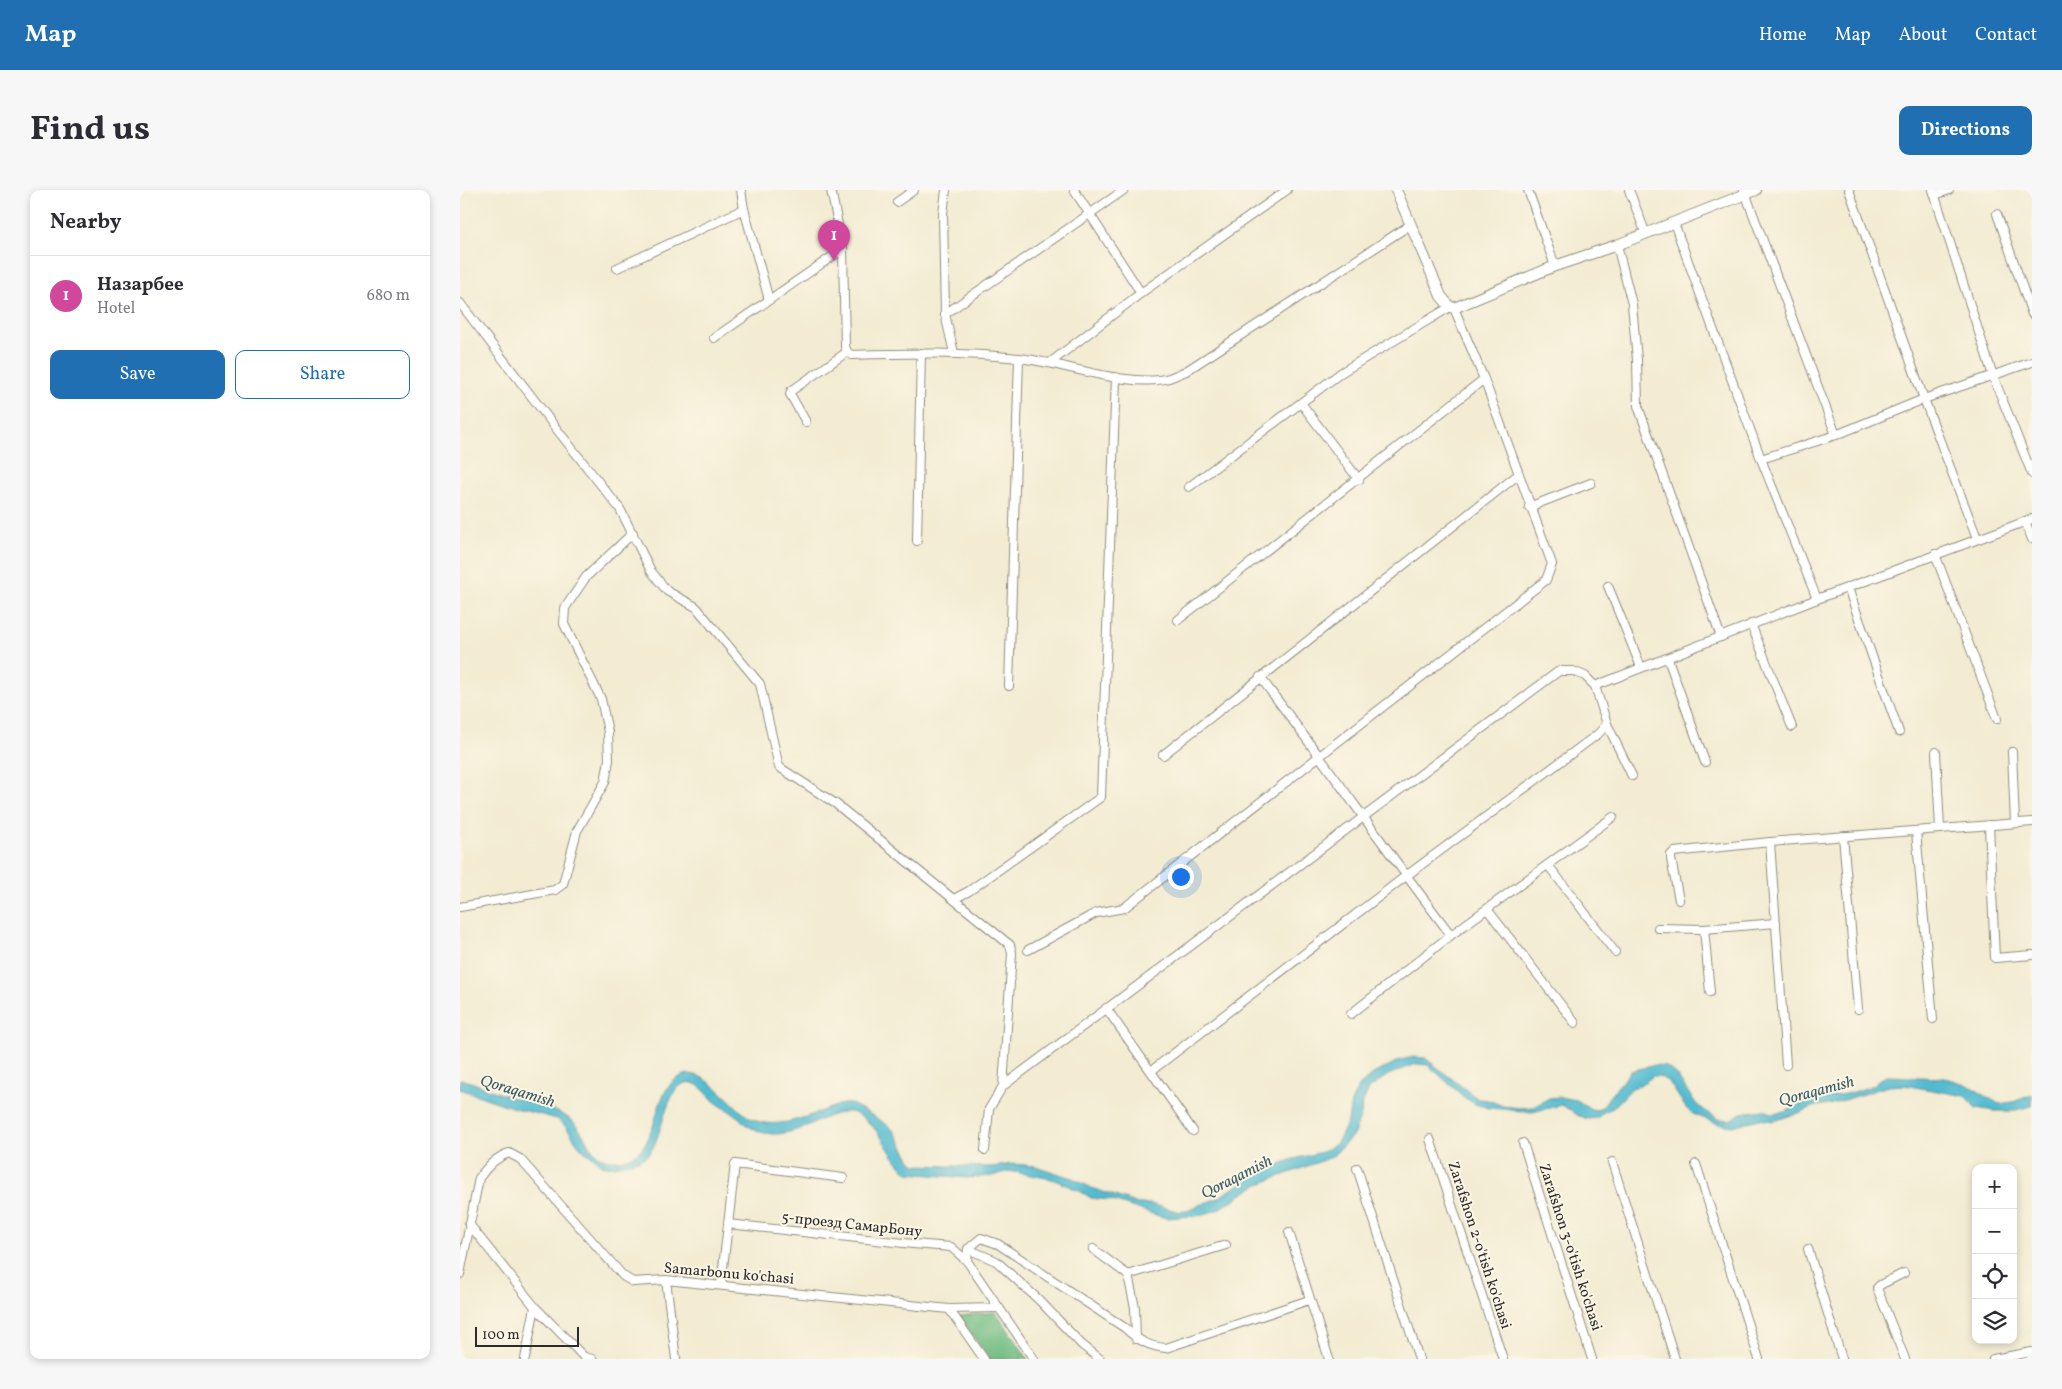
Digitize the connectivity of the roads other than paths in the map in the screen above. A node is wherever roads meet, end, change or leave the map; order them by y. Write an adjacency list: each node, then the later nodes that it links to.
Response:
1 (741, 190): 17 (street)
2 (831, 190): 24 (street)
3 (914, 190): 16 (street)
4 (946, 190): 31 (street)
5 (1074, 190): 18 (street)
6 (1124, 190): 18 (street)
7 (1287, 190): 27 (street)
8 (1396, 190): 21 (street)
9 (1528, 190): 25 (street)
10 (1629, 190): 22 (street)
11 (1756, 190): 14 (street)
12 (1849, 190): 43 (street)
13 (1949, 190): 15 (street)
14 (1745, 192): 20 (street); 46 (street)
15 (1934, 193): 40 (street)
16 (896, 202)
17 (744, 208): 26 (street); 28 (street)
18 (1090, 214): 27 (street); 31 (street)
19 (1997, 214): 32 (street)
20 (1674, 223): 22 (street); 47 (street)
21 (1410, 225): 30 (street); 41 (street)
22 (1646, 234): 23 (street)
23 (1617, 246): 25 (street); 65 (street)
24 (843, 250): 28 (street); 34 (street)
25 (1555, 266): 30 (street)
26 (617, 268)
27 (1141, 293): 38 (street)
28 (768, 300): 33 (street)
29 (460, 303): 55 (street)
30 (1452, 307): 42 (street); 44 (street)
31 (945, 314): 36 (street)
32 (2032, 314)
33 (714, 338)
34 (847, 352): 35 (street); 45 (street)
35 (920, 353): 36 (street); 58 (street)
36 (954, 353): 37 (street)
37 (1019, 358): 38 (street); 69 (street)
38 (1051, 362): 41 (street)
39 (2032, 362): 40 (street)
40 (1993, 376): 43 (street); 49 (street)
41 (1116, 377): 92 (street)
42 (1484, 379): 48 (street); 50 (street)
43 (1924, 399): 46 (street); 56 (street)
44 (1301, 403): 50 (street); 52 (street)
45 (806, 422)
46 (1836, 435): 47 (street)
47 (1761, 459): 62 (street)
48 (1519, 474): 53 (street); 68 (street)
49 (2032, 474)
50 (1359, 480): 63 (street)
51 (1591, 482): 53 (street)
52 (1189, 487)
53 (1529, 507): 78 (street)
54 (2029, 520): 56 (street); 57 (street)
55 (633, 533): 92 (street); 94 (street)
56 (1977, 538): 59 (street)
57 (2032, 539)
58 (917, 541)
59 (1935, 554): 61 (street); 71 (street)
60 (1608, 586): 67 (street)
61 (1848, 588): 62 (street); 74 (street)
62 (1817, 599): 64 (street)
63 (1178, 620)
64 (1751, 624): 65 (street); 73 (street)
65 (1721, 638): 66 (street)
66 (1668, 659): 67 (street); 79 (street)
67 (1641, 667): 70 (street)
68 (1260, 677): 77 (street); 78 (street)
69 (1009, 686)
70 (1595, 686): 72 (street); 81 (street)
71 (1997, 719)
72 (1608, 724): 80 (street); 91 (street)
73 (1792, 727)
74 (1899, 732)
75 (1936, 752): 86 (street)
76 (2012, 752): 84 (street)
77 (1163, 755)
78 (1319, 755): 81 (street); 100 (street)
79 (1705, 762)
80 (1632, 776)
81 (1363, 817): 91 (street); 104 (street)
82 (1613, 817): 90 (street)
83 (2032, 822): 84 (street)
84 (2015, 823): 85 (street)
85 (1989, 825): 86 (street); 102 (street)
86 (1940, 829): 87 (street)
87 (1916, 831): 88 (street); 107 (street)
88 (1843, 836): 89 (street); 105 (street)
89 (1770, 842): 93 (street); 96 (street)
90 (1548, 865): 95 (street); 101 (street)
91 (1406, 876): 99 (street); 110 (street)
92 (954, 899): 111 (street)
93 (1679, 900)
94 (460, 908)
95 (1487, 909): 99 (street); 108 (street)
96 (1776, 923): 98 (street); 109 (street)
97 (1658, 928): 98 (street)
98 (1704, 929): 103 (street)
99 (1452, 935): 106 (street)
100 (1028, 950)
101 (1615, 952)
102 (2032, 955)
103 (1710, 992)
104 (1106, 1008): 110 (street); 111 (street)
105 (1858, 1009)
106 (1351, 1014)
107 (1933, 1019)
108 (1575, 1023)
109 (1786, 1065)
110 (1151, 1071): 112 (street)
111 (1003, 1086): 115 (street)
112 (1192, 1131)
113 (1430, 1139): 147 (street, Zarafshon 2-o'tish ko'chasi)
114 (1523, 1143): 148 (street, Zarafshon 3-o'tish ko'chasi)
115 (985, 1150)
116 (1612, 1162): 149 (street)
117 (1696, 1164): 150 (street)
118 (1357, 1168): 146 (street)
119 (842, 1178): 121 (street)
120 (469, 1224): 129 (street); 131 (street, Samarbonu ko'chasi); 134 (street)
121 (728, 1224): 127 (street, 5-проезд СамарБону); 132 (street)
122 (1289, 1232): 133 (street)
123 (1226, 1245): 130 (street)
124 (968, 1249): 127 (street); 137 (street); 144 (street)
125 (1093, 1249): 130 (street)
126 (1808, 1249): 151 (street)
127 (967, 1261): 135 (street)
128 (1904, 1273): 152 (street)
129 (460, 1274)
130 (1128, 1275): 137 (street)
131 (666, 1280): 132 (street, Samarbonu ko'chasi); 141 (street)
132 (721, 1285): 136 (street, Samarbonu ko'chasi)
133 (1309, 1300): 137 (street); 145 (street)
134 (535, 1307): 139 (street); 140 (street)
135 (999, 1308): 136 (street, Samarbonu ko'chasi); 143 (street)
136 (949, 1309): 142 (street)
137 (1136, 1339)
138 (2032, 1352): 153 (street)
139 (525, 1359)
140 (592, 1359)
141 (676, 1359)
142 (984, 1359)
143 (1034, 1359)
144 (1100, 1359)
145 (1328, 1359)
146 (1419, 1359)
147 (1503, 1359)
148 (1592, 1359)
149 (1674, 1359)
150 (1759, 1359)
151 (1842, 1359)
152 (1905, 1359)
153 (1993, 1359)

